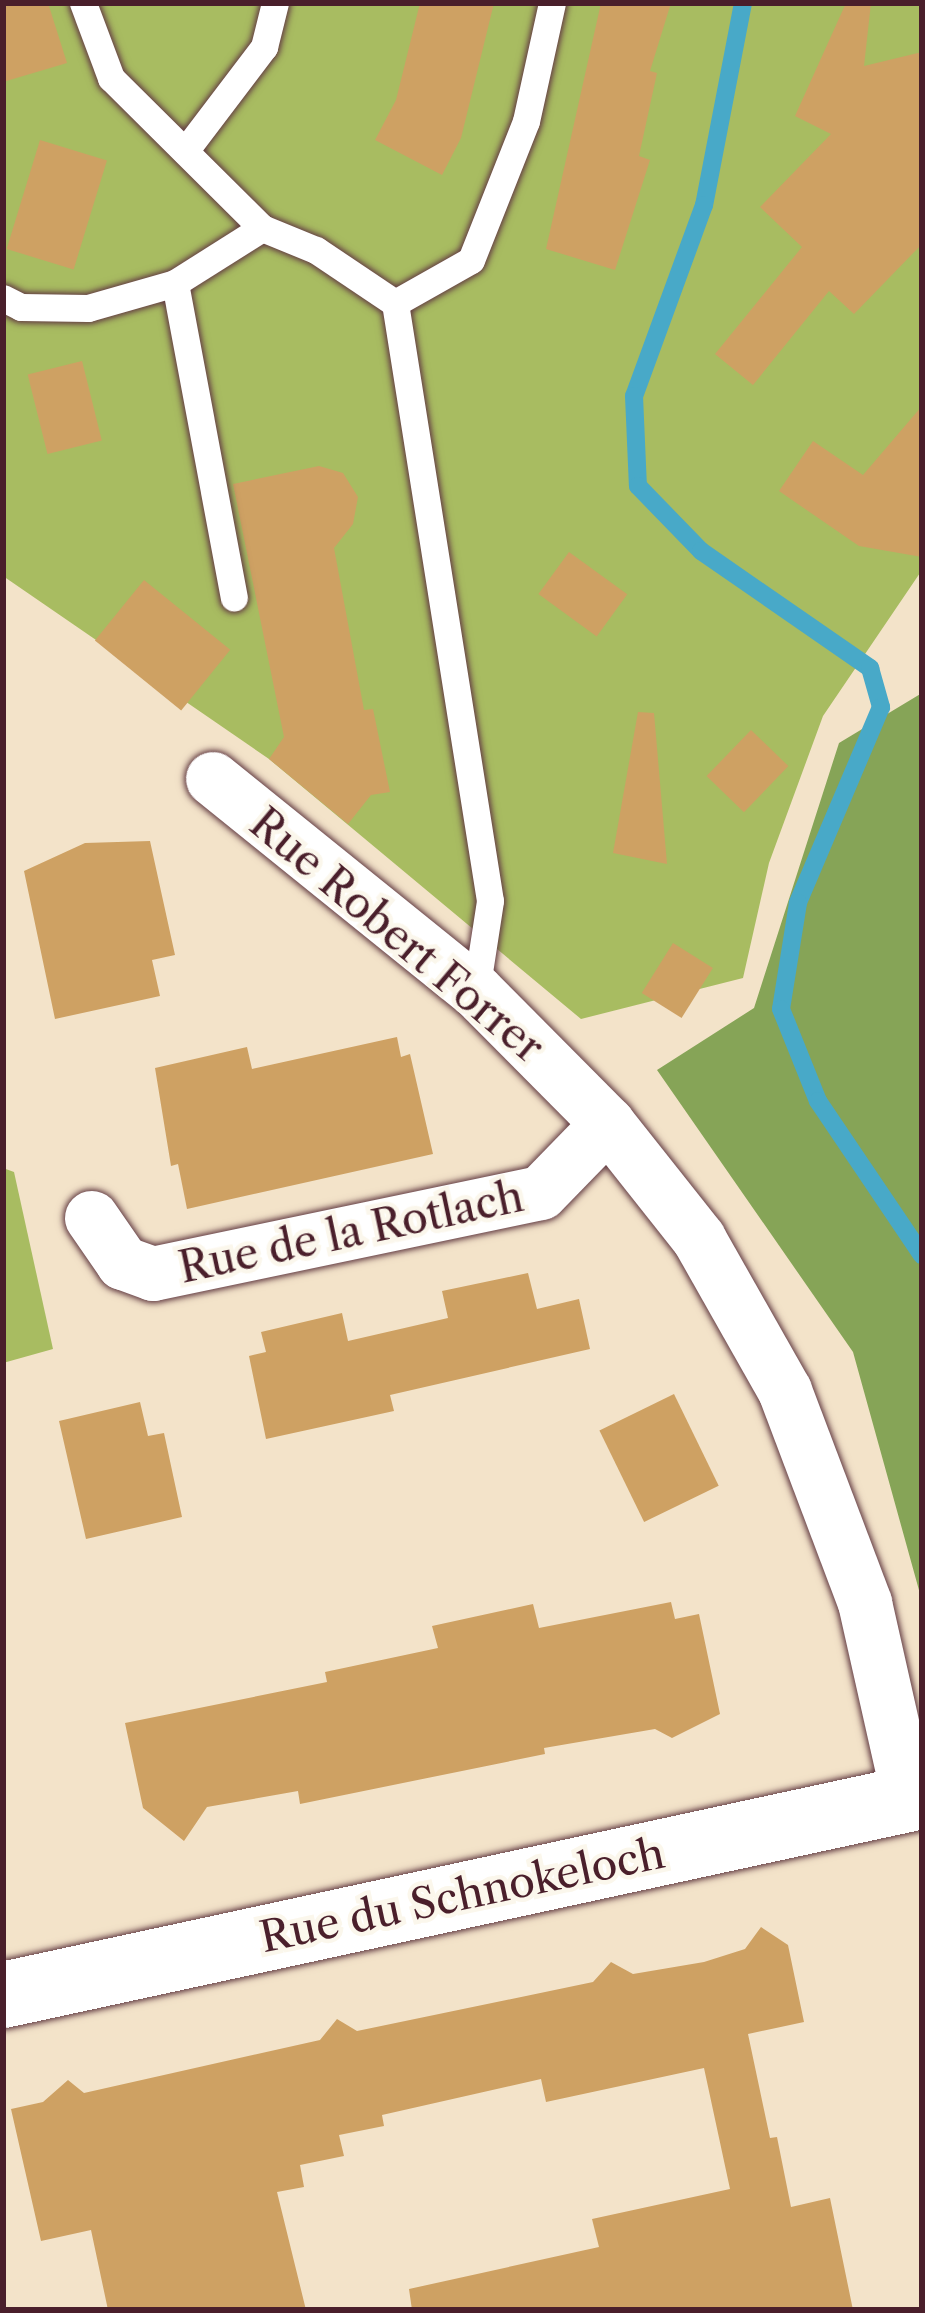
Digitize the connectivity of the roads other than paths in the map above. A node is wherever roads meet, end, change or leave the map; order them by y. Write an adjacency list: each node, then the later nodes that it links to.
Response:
1 (83, 3): 4 (lane)
2 (275, 3): 4 (lane)
3 (552, 3): 8 (lane)
4 (185, 151): 5 (lane)
5 (262, 228): 6 (lane); 8 (lane)
6 (175, 283): 7 (lane); 9 (lane)
7 (3, 298)
8 (395, 303): 11 (lane)
9 (234, 598)
10 (213, 779): 11 (street, Rue Robert Forrer)
11 (476, 991): 12 (street, Rue Robert Forrer)
12 (608, 1124): 13 (street, Rue de la Rotlach); 14 (street, Rue Robert Forrer)
13 (92, 1218)
14 (915, 1797): 15 (street, Rue du Schnokeloch)
15 (3, 1995)

